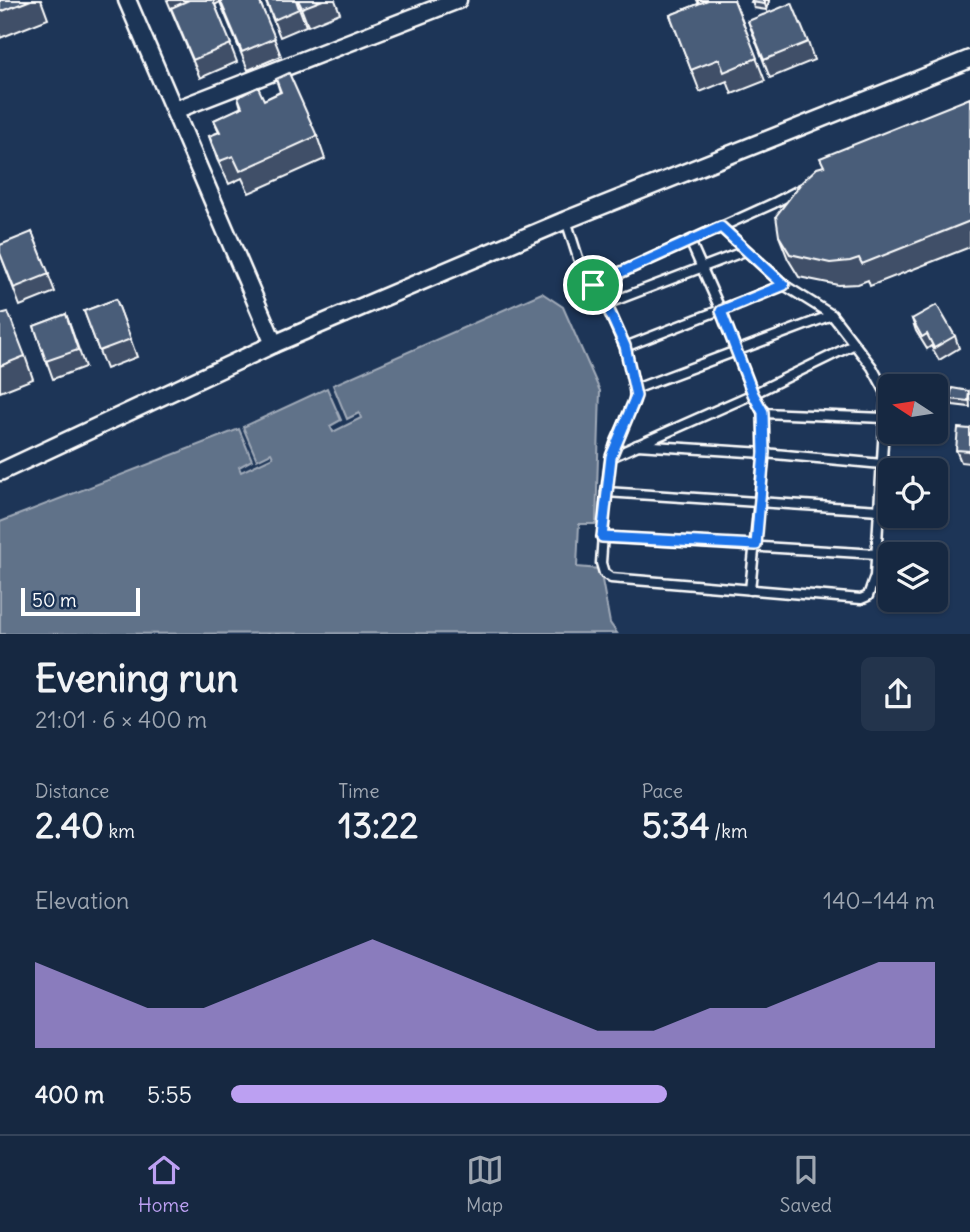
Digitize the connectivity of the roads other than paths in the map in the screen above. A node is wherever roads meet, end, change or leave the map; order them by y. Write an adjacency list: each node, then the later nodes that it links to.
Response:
1 (127, 0): 4 (street)
2 (458, 0): 4 (street)
3 (970, 60): 6 (street)
4 (175, 110): 16 (street)
5 (807, 185): 7 (lane)
6 (566, 220): 11 (lane); 16 (street)
7 (721, 227): 8 (lane); 9 (lane)
8 (690, 242): 10 (lane); 11 (lane)
9 (745, 251): 10 (lane); 12 (lane)
10 (701, 268): 13 (lane); 14 (lane)
11 (593, 285): 13 (lane)
12 (784, 285): 14 (lane); 15 (lane)
13 (606, 304): 18 (lane)
14 (721, 311): 18 (lane); 19 (lane)
15 (832, 315): 17 (lane); 19 (lane)
16 (274, 345): 29 (street)
17 (853, 345): 20 (lane); 22 (lane)
18 (625, 346): 21 (lane)
19 (736, 352): 21 (lane); 22 (lane)
20 (878, 378)
21 (635, 389): 27 (lane)
22 (753, 394): 23 (lane); 25 (lane)
23 (763, 412): 24 (lane); 26 (lane)
24 (878, 418)
25 (635, 445): 26 (lane); 27 (lane)
26 (764, 453): 28 (lane); 31 (lane)
27 (611, 457): 30 (lane)
28 (878, 464)
29 (0, 472)
30 (606, 492): 31 (lane); 34 (lane)
31 (760, 501): 32 (lane); 35 (lane)
32 (878, 510)
33 (878, 528): 36 (lane)
34 (602, 537): 35 (lane); 37 (lane)
35 (756, 545): 36 (lane); 37 (lane)
36 (877, 554): 37 (lane)
37 (750, 590)

